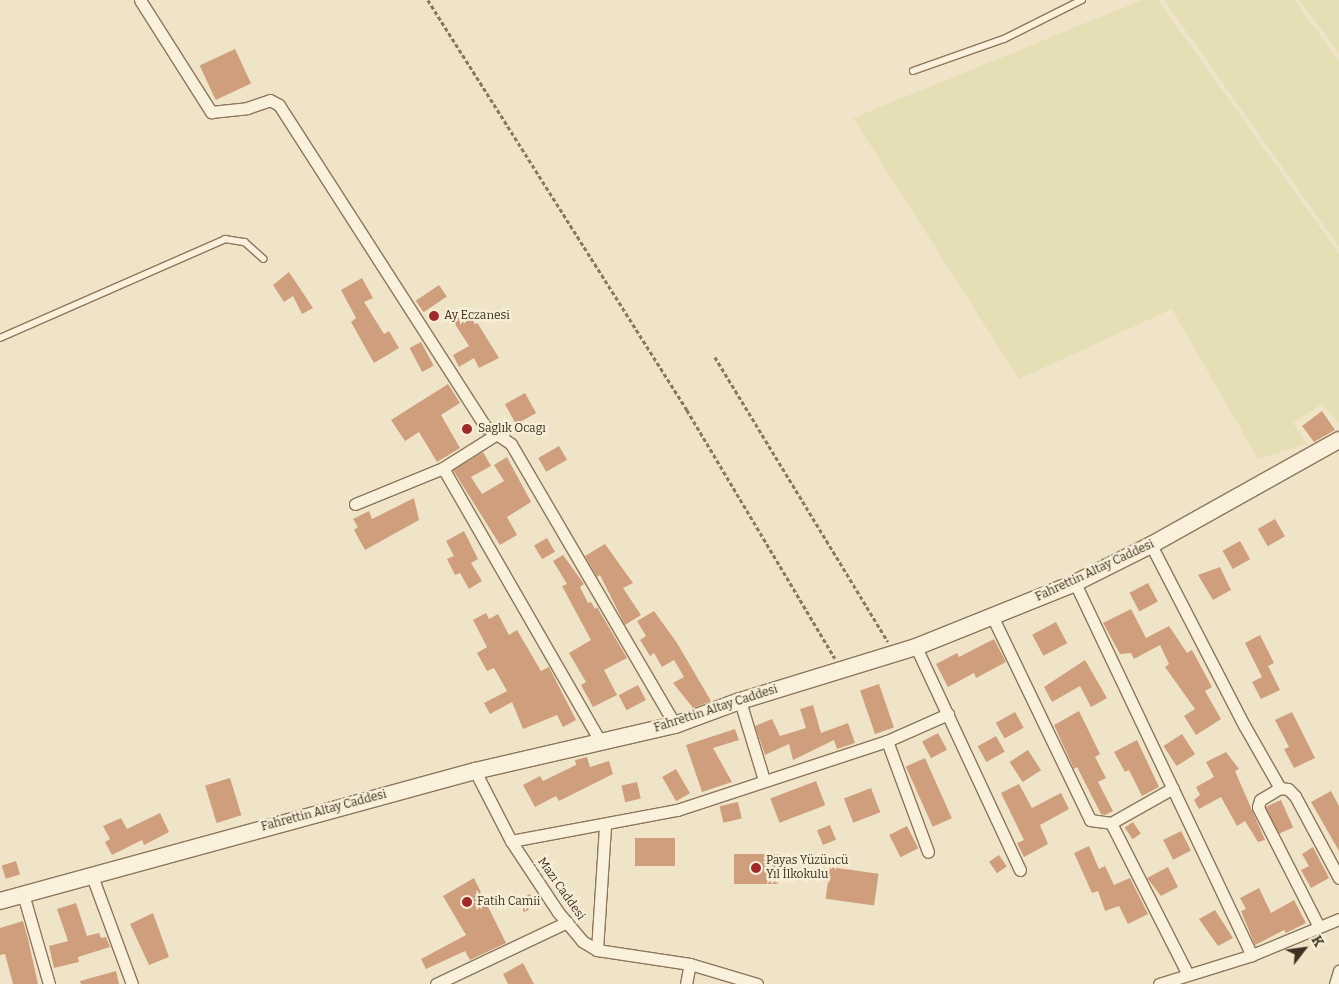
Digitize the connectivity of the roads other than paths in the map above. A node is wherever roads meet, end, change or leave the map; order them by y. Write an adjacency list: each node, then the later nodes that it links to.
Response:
1 (140, 0): 6 (street)
2 (1082, 0): 3 (lane)
3 (913, 71)
4 (264, 259): 5 (lane)
5 (0, 338)
6 (495, 435): 8 (street); 16 (street)
7 (1339, 440): 10 (street, Fahrettin Altay Caddesi)
8 (443, 468): 9 (street); 18 (street)
9 (356, 504)
10 (1151, 545): 11 (street, Fahrettin Altay Caddesi); 22 (street)
11 (1075, 582): 12 (street, Fahrettin Altay Caddesi); 21 (street)
12 (993, 618): 13 (street, Fahrettin Altay Caddesi); 23 (street)
13 (916, 647): 14 (street, Fahrettin Altay Caddesi); 15 (street)
14 (740, 701): 16 (street, Fahrettin Altay Caddesi); 20 (street)
15 (948, 714): 17 (street); 27 (street)
16 (675, 725): 18 (street, Fahrettin Altay Caddesi)
17 (887, 742): 20 (street); 26 (street)
18 (601, 743): 19 (street, Fahrettin Altay Caddesi)
19 (475, 771): 25 (street, Mazı Caddesi); 28 (street, Fahrettin Altay Caddesi)
20 (764, 780): 24 (street)
21 (1173, 788): 23 (street); 36 (street)
22 (1280, 788): 29 (street); 34 (street)
23 (1111, 823): 39 (street)
24 (605, 825): 25 (street); 35 (street)
25 (511, 841): 33 (street, Mazı Caddesi)
26 (928, 852)
27 (1020, 870)
28 (92, 876): 30 (street, Fahrettin Altay Caddesi); 41 (street)
29 (1339, 878)
30 (22, 894): 31 (street, Fahrettin Altay Caddesi); 40 (street)
31 (0, 901)
32 (1339, 919): 34 (street)
33 (567, 922): 35 (street, Mazı Caddesi); 42 (street)
34 (1318, 925): 36 (street)
35 (598, 950): 37 (street, Mazı Caddesi)
36 (1252, 955): 39 (street)
37 (690, 964): 43 (street); 44 (street, Mazı Caddesi)
38 (1339, 971): 46 (street)
39 (1187, 973): 45 (street)
40 (49, 984)
41 (132, 984)
42 (436, 984)
43 (686, 984)
44 (757, 984)
45 (1158, 984)
46 (1335, 984)

